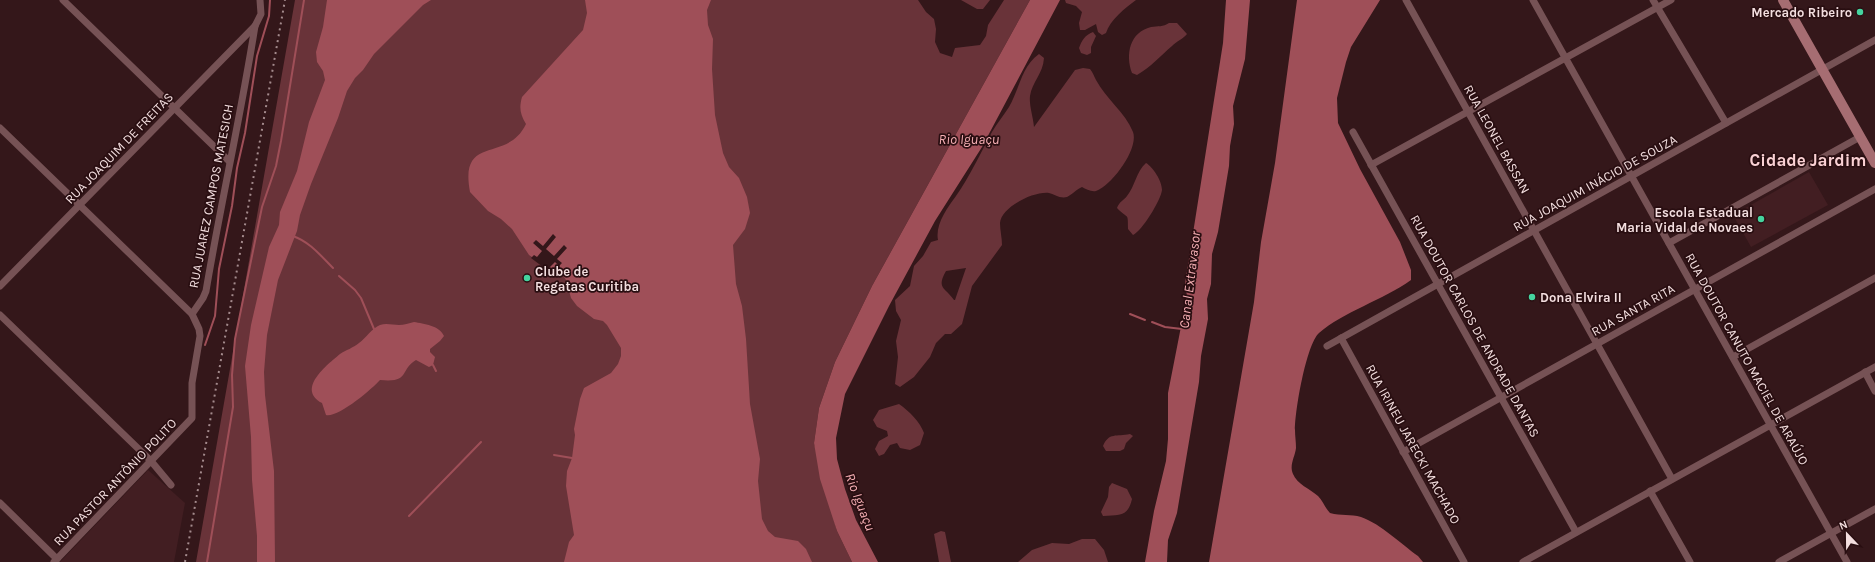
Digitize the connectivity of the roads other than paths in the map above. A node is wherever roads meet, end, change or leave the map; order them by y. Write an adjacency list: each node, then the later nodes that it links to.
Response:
1 (62, 0): 13 (street)
2 (1406, 0): 14 (street, RUA LEONEL BASSAN)
3 (1533, 0): 11 (street, RUA DOUTOR CANUTO MACIEL DE ARAÚJO)
4 (1653, 0): 8 (street)
5 (1671, 0): 8 (street)
6 (1783, 0): 12 (street)
7 (259, 1): 9 (street, RUA JUAREZ CAMPOS MATESICH)
8 (1658, 8): 11 (street); 15 (street)
9 (254, 26): 13 (street, RUA JOAQUIM DE FREITAS); 19 (street, RUA JUAREZ CAMPOS MATESICH)
10 (1875, 40): 12 (street, RUA JOAQUIM INÁCIO DE SOUZA)
11 (1565, 57): 14 (street); 22 (street, RUA DOUTOR CANUTO MACIEL DE ARAÚJO)
12 (1822, 69): 15 (street, RUA JOAQUIM INÁCIO DE SOUZA); 18 (street)
13 (174, 108): 19 (street); 24 (street, RUA JOAQUIM DE FREITAS)
14 (1468, 111): 21 (street); 25 (street, RUA LEONEL BASSAN)
15 (1726, 123): 22 (street, RUA JOAQUIM INÁCIO DE SOUZA)
16 (0, 128): 24 (street)
17 (1353, 132): 21 (street, RUA DOUTOR CARLOS DE ANDRADE DANTAS)
18 (1860, 137): 20 (street); 26 (street)
19 (229, 162): 31 (street, RUA JUAREZ CAMPOS MATESICH)
20 (1875, 163)
21 (1371, 165): 28 (street, RUA DOUTOR CARLOS DE ANDRADE DANTAS)
22 (1631, 176): 25 (street, RUA JOAQUIM INÁCIO DE SOUZA); 26 (street, RUA DOUTOR CANUTO MACIEL DE ARAÚJO)
23 (1875, 189): 30 (street, RUA SANTA RITA)
24 (79, 205): 29 (street, RUA JOAQUIM DE FREITAS); 31 (street)
25 (1534, 230): 28 (street, RUA JOAQUIM INÁCIO DE SOUZA); 34 (street, RUA LEONEL BASSAN)
26 (1669, 243): 30 (street, RUA DOUTOR CANUTO MACIEL DE ARAÚJO)
27 (1875, 278): 36 (street)
28 (1438, 284): 33 (street, RUA JOAQUIM INÁCIO DE SOUZA); 40 (street, RUA DOUTOR CARLOS DE ANDRADE DANTAS)
29 (0, 286)
30 (1695, 290): 34 (street, RUA SANTA RITA); 36 (street, RUA DOUTOR CANUTO MACIEL DE ARAÚJO)
31 (192, 314): 43 (street, RUA PASTOR ANTÔNIO POLITO)
32 (0, 315): 43 (street)
33 (1341, 338): 35 (street, RUA JOAQUIM INÁCIO DE SOUZA); 42 (street, RUA IRINEU JARECKI MACHADO)
34 (1597, 344): 40 (street, RUA SANTA RITA); 44 (street, RUA LEONEL BASSAN)
35 (1327, 346)
36 (1733, 357): 41 (street, RUA DOUTOR CANUTO MACIEL DE ARAÚJO)
37 (1875, 366): 38 (street)
38 (1865, 372): 39 (street); 41 (street)
39 (1875, 390)
40 (1501, 398): 42 (street, RUA SANTA RITA); 49 (street, RUA DOUTOR CARLOS DE ANDRADE DANTAS)
41 (1770, 425): 44 (street); 50 (street, RUA DOUTOR CANUTO MACIEL DE ARAÚJO)
42 (1403, 452): 52 (street, RUA IRINEU JARECKI MACHADO)
43 (151, 461): 45 (street); 51 (street, RUA PASTOR ANTÔNIO POLITO)
44 (1672, 479): 46 (street)
45 (171, 485)
46 (1650, 491): 49 (street); 54 (street)
47 (0, 503): 51 (street)
48 (1875, 509): 50 (street)
49 (1576, 532): 53 (street)
50 (1831, 533): 55 (street); 56 (street, RUA DOUTOR CANUTO MACIEL DE ARAÚJO)
51 (56, 560)
52 (1464, 562)
53 (1523, 562)
54 (1690, 562)
55 (1779, 562)
56 (1847, 562)

